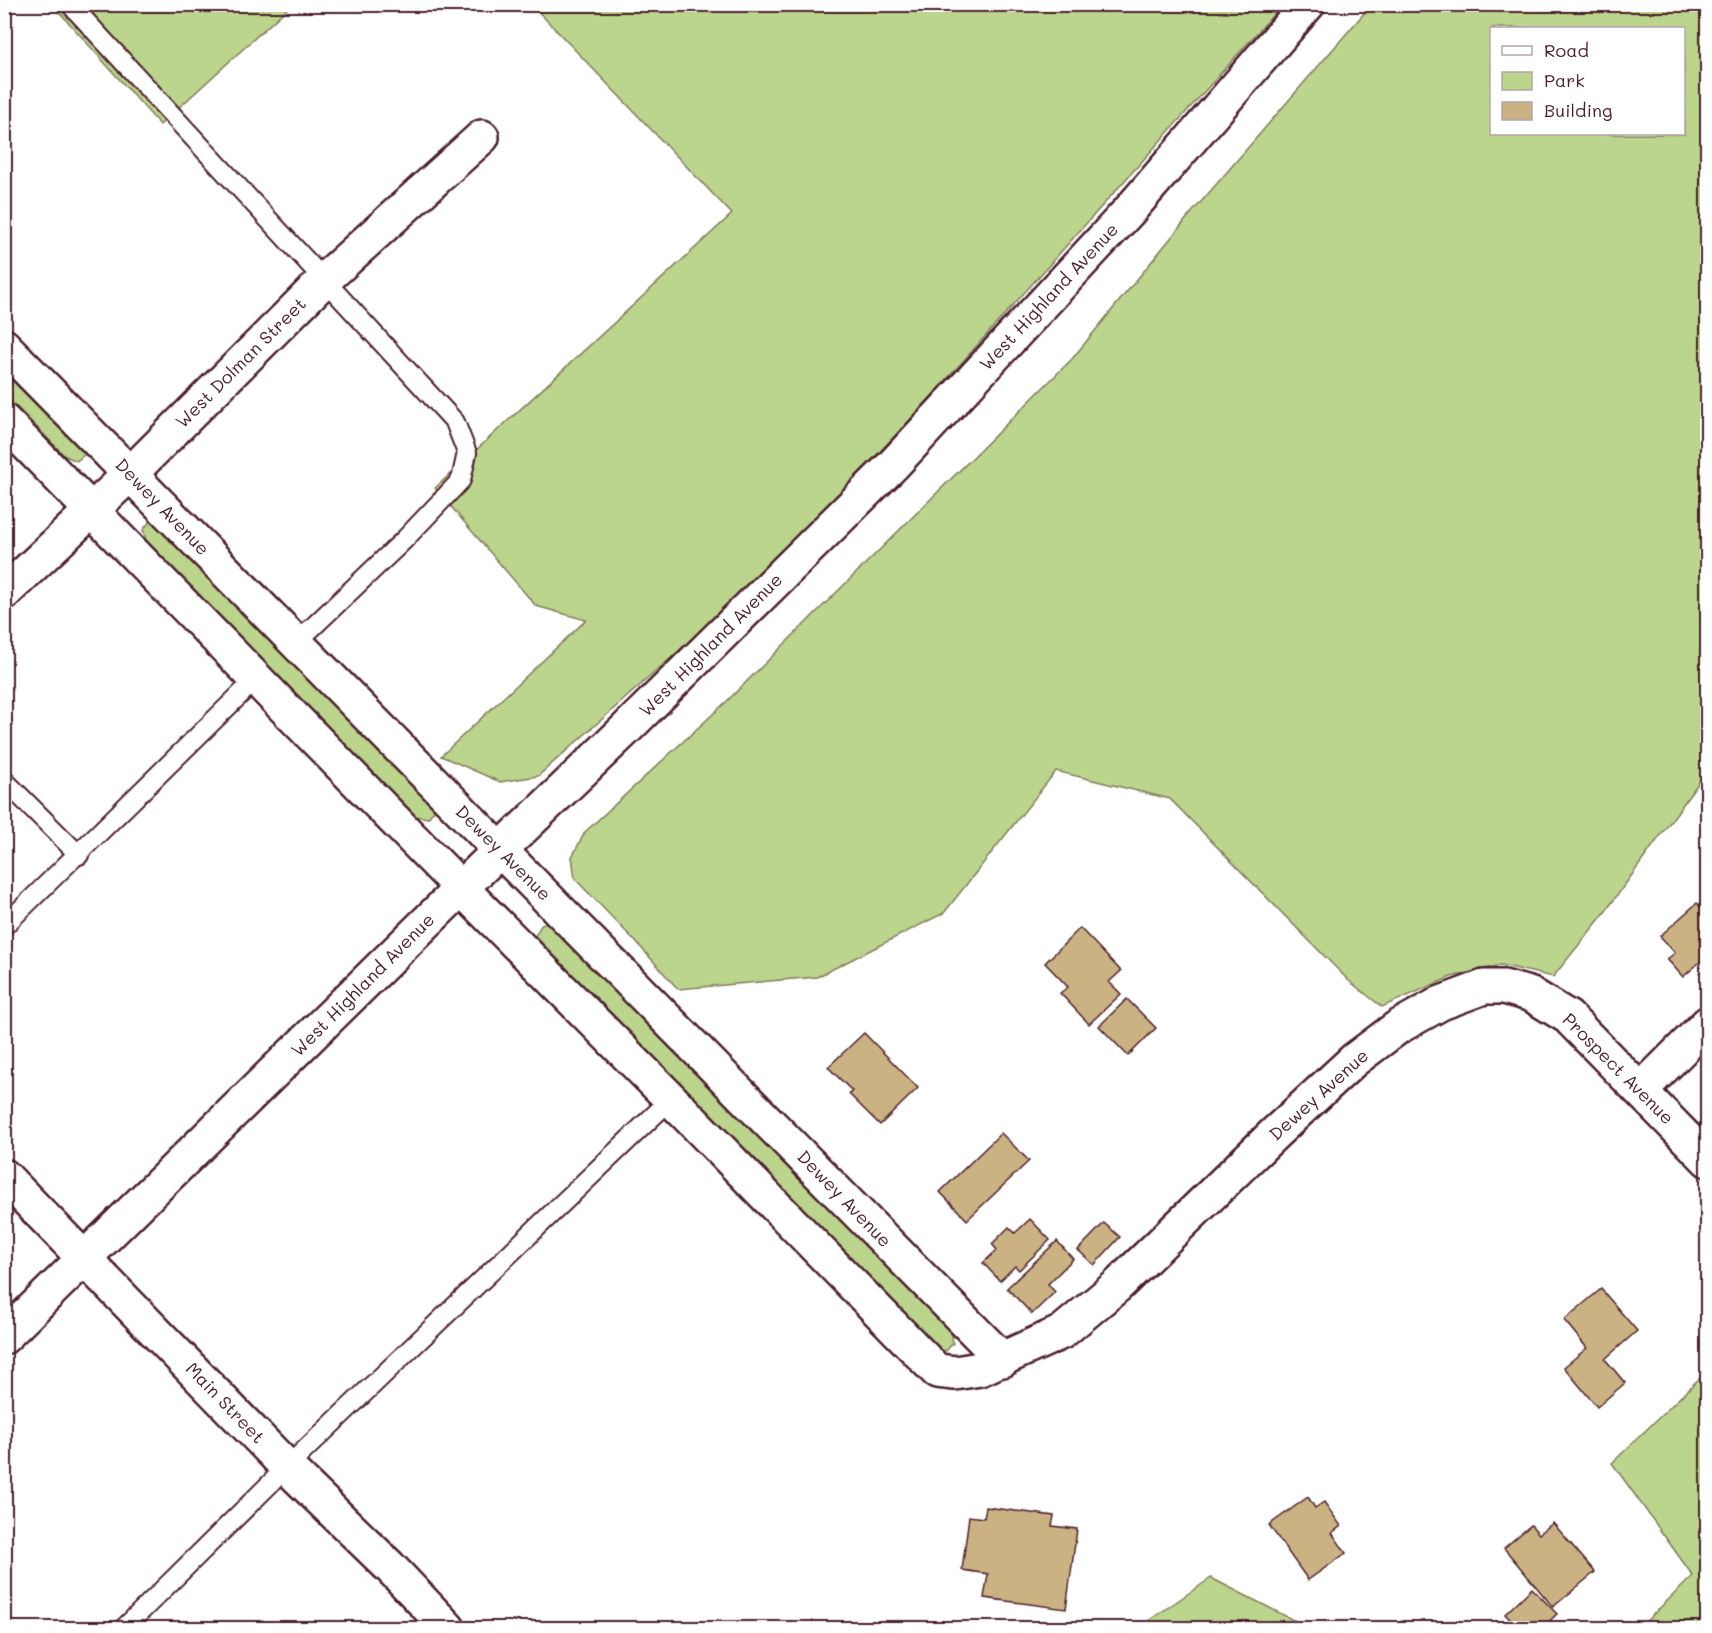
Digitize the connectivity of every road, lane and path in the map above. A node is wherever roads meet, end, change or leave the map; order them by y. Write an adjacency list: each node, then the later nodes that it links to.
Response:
1 (70, 4): 4 (lane)
2 (1308, 4): 13 (street, West Highland Avenue)
3 (482, 137): 4 (street, West Dolman Street)
4 (324, 280): 7 (street, West Dolman Street); 10 (lane)
5 (4, 346): 7 (street, Dewey Avenue)
6 (4, 421): 8 (street, Dewey Avenue)
7 (130, 474): 8 (street, West Dolman Street); 10 (street, Dewey Avenue)
8 (92, 509): 9 (street, West Dolman Street); 11 (street, Dewey Avenue)
9 (4, 593)
10 (296, 643): 13 (street, Dewey Avenue)
11 (257, 678): 14 (lane); 15 (street, Dewey Avenue)
12 (4, 780): 14 (lane)
13 (500, 850): 15 (street, West Highland Avenue); 25 (street, Dewey Avenue)
14 (78, 855): 16 (lane)
15 (461, 888): 20 (street, Dewey Avenue); 23 (street, West Highland Avenue)
16 (4, 926)
17 (1484, 987): 19 (street, Prospect Avenue); 25 (street, Dewey Avenue)
18 (1707, 1023): 19 (street)
19 (1641, 1090): 21 (street, Prospect Avenue)
20 (671, 1099): 25 (street, Dewey Avenue); 26 (lane)
21 (1707, 1160)
22 (4, 1176): 23 (street, Main Street)
23 (85, 1259): 24 (street, West Highland Avenue); 26 (street, Main Street)
24 (4, 1337)
25 (1003, 1360)
26 (287, 1467): 27 (lane); 28 (street, Main Street)
27 (124, 1629)
28 (448, 1629)

